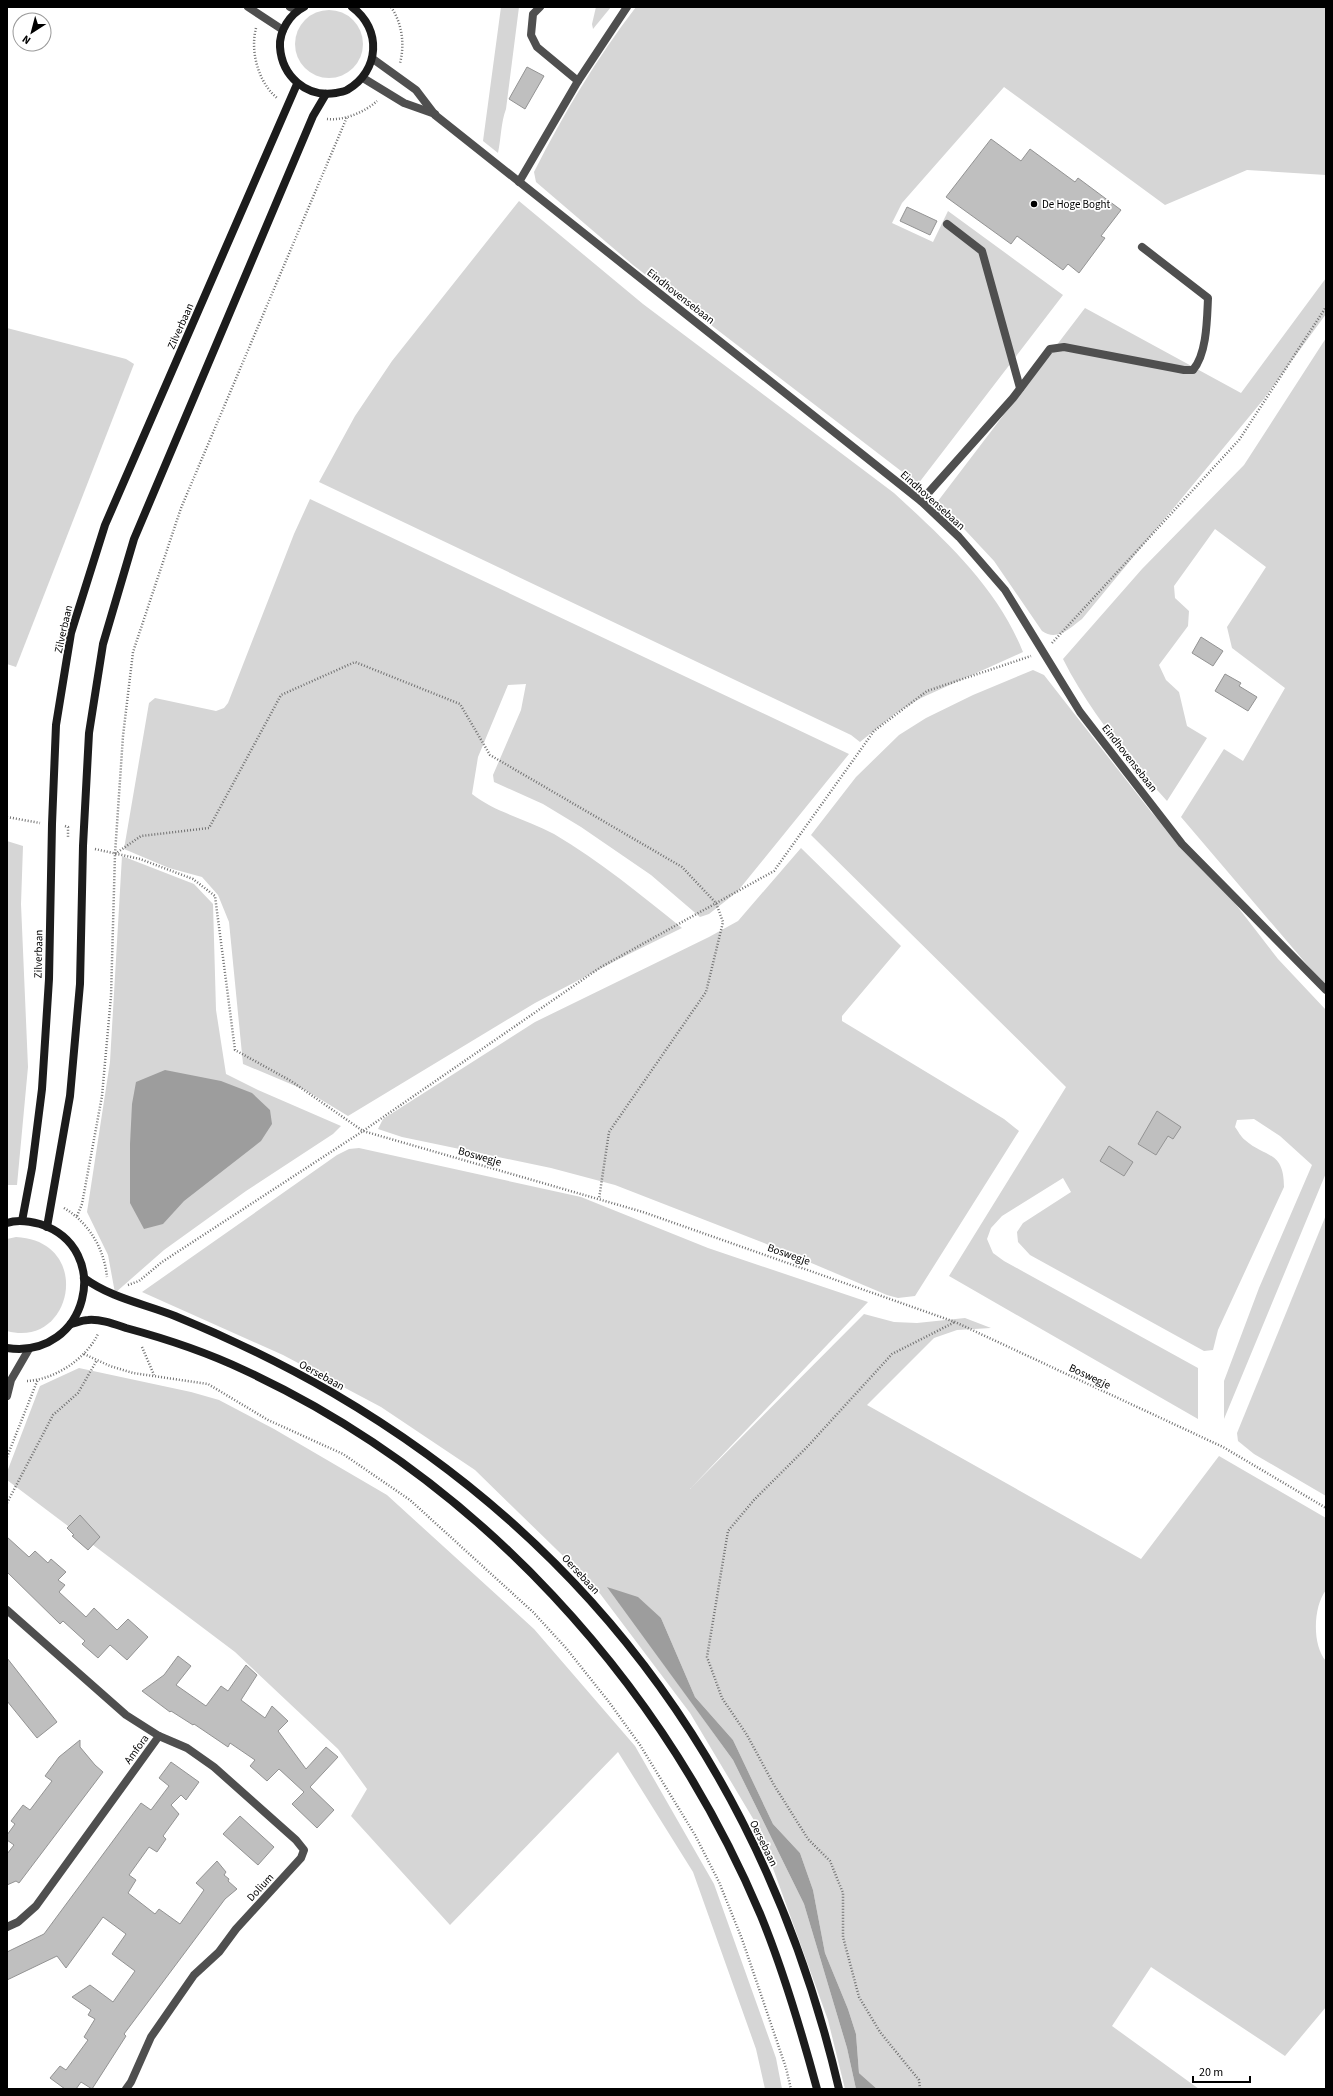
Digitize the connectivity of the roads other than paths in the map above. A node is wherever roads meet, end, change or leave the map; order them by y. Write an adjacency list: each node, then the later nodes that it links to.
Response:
1 (248, 7): 7 (street)
2 (352, 7): 6 (main road)
3 (540, 7): 10 (street)
4 (627, 7): 10 (street)
5 (297, 8): 7 (main road)
6 (361, 10): 8 (main road)
7 (283, 30): 11 (main road)
8 (373, 58): 9 (main road); 13 (street, Eindhovensebaan)
9 (363, 78): 12 (main road); 13 (street, Eindhovensebaan)
10 (578, 81): 14 (street)
11 (297, 84): 12 (main road); 20 (main road, Zilverbaan)
12 (326, 94): 22 (main road)
13 (435, 115): 14 (street, Eindhovensebaan)
14 (519, 182): 18 (street, Eindhovensebaan)
15 (947, 224): 17 (street)
16 (1142, 247): 17 (street)
17 (1020, 388): 18 (street)
18 (921, 501): 19 (street, Eindhovensebaan)
19 (1326, 990)
20 (22, 1221): 21 (main road); 22 (main road)
21 (7, 1222)
22 (47, 1227): 23 (main road)
23 (84, 1278): 24 (main road); 33 (main road, Oersebaan)
24 (71, 1324): 26 (main road); 32 (main road)
25 (7, 1348): 26 (main road)
26 (29, 1349): 27 (street)
27 (7, 1396)
28 (7, 1610): 29 (street, Amfora)
29 (159, 1736): 30 (street, Amfora); 31 (street, Dolium)
30 (7, 1927)
31 (126, 2089)
32 (817, 2089)
33 (839, 2089)

